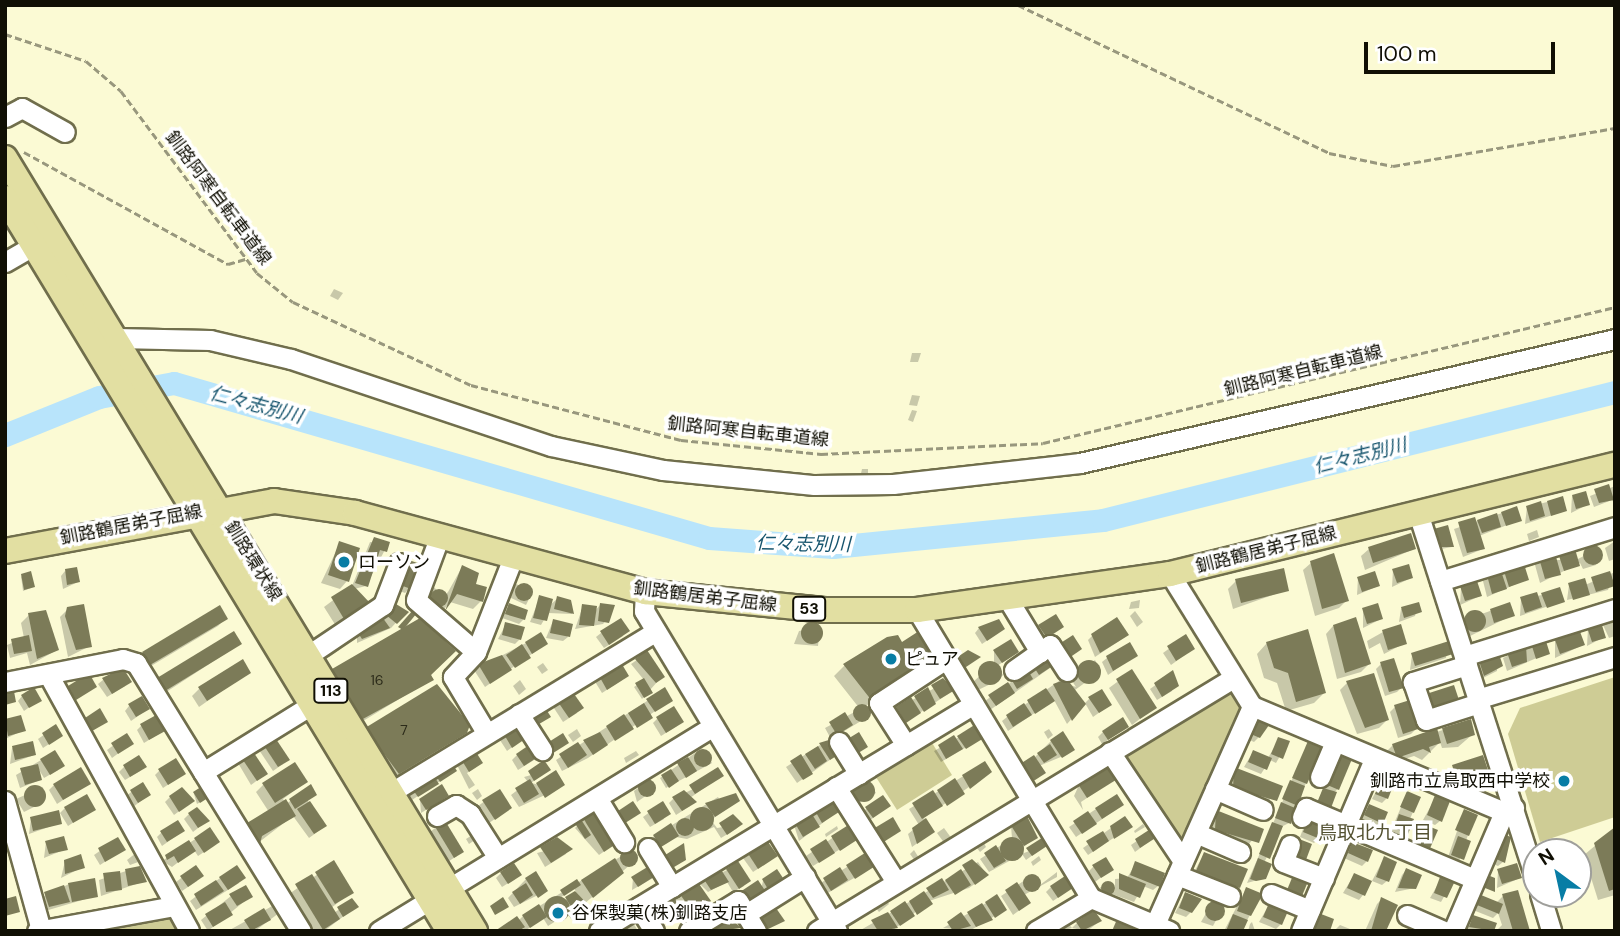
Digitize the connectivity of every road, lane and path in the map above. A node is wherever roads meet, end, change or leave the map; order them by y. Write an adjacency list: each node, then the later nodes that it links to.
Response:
1 (1018, 5): 4 (path)
2 (5, 34): 9 (path, 釧路阿寒自転車道線)
3 (5, 117): 5 (street)
4 (1615, 128)
5 (65, 132)
6 (12, 153): 9 (path); 13 (main road, 釧路環状線 / 113)
7 (5, 198): 8 (main road, 釧路環状線 / 113)
8 (34, 245): 10 (street); 16 (main road, 釧路環状線 / 113)
9 (246, 258): 11 (path, 釧路阿寒自転車道線)
10 (5, 262)
11 (1615, 307)
12 (1615, 339): 13 (street)
13 (121, 346): 15 (main road, 釧路環状線 / 113)
14 (1615, 465): 17 (main road, 釧路鶴居弟子屈線 / 53)
15 (220, 507): 16 (main road, 釧路鶴居弟子屈線 / 53); 19 (main road, 釧路鶴居弟子屈線 / 53); 32 (main road, 釧路環状線 / 113)
16 (192, 513): 20 (main road, 釧路鶴居弟子屈線 / 53); 43 (main road, 釧路環状線 / 113)
17 (1418, 513): 23 (main road, 釧路鶴居弟子屈線 / 53); 24 (street)
18 (1615, 527): 24 (street)
19 (439, 538): 21 (main road, 釧路鶴居弟子屈線 / 53); 30 (street)
20 (5, 551)
21 (512, 560): 25 (main road, 釧路鶴居弟子屈線 / 53); 30 (street)
22 (399, 563): 32 (street)
23 (1170, 574): 26 (main road, 釧路鶴居弟子屈線 / 53); 39 (street)
24 (1440, 581): 35 (street)
25 (645, 592): 28 (main road, 釧路鶴居弟子屈線 / 53); 29 (street)
26 (1009, 601): 28 (main road, 釧路鶴居弟子屈線 / 53); 31 (street)
27 (1615, 609): 35 (street)
28 (917, 610): 34 (street)
29 (656, 631): 45 (street); 46 (street)
30 (476, 652): 47 (street)
31 (1040, 652): 36 (street); 37 (street)
32 (310, 654): 59 (main road, 釧路環状線 / 113)
33 (1615, 657): 41 (street)
34 (946, 659): 42 (street); 50 (street)
35 (1465, 661): 41 (street); 41 (street)
36 (1014, 670)
37 (1067, 671)
38 (48, 674): 40 (street); 54 (street); 86 (street)
39 (1231, 678): 44 (street); 52 (street)
40 (5, 682)
41 (1478, 701): 64 (street)
42 (974, 704): 50 (street); 61 (street)
43 (311, 705): 54 (street); 82 (main road, 釧路環状線 / 113)
44 (1252, 706): 49 (street); 58 (street)
45 (519, 714): 47 (street); 51 (street)
46 (713, 726): 60 (street); 68 (street)
47 (488, 734): 59 (street)
48 (839, 742): 55 (street)
49 (1335, 742): 53 (street); 56 (street)
50 (906, 745): 55 (street)
51 (542, 750)
52 (1110, 752): 61 (street); 76 (street)
53 (1374, 759): 64 (street); 67 (street)
54 (203, 772): 96 (street)
55 (859, 774): 57 (street)
56 (1320, 777)
57 (836, 787): 68 (street); 80 (street)
58 (1215, 789): 63 (street); 69 (street)
59 (390, 793): 82 (main road, 釧路環状線 / 113)
60 (597, 798): 70 (street); 75 (street)
61 (1032, 800): 80 (street); 85 (street)
62 (5, 801): 94 (street)
63 (1263, 810)
64 (1509, 810): 71 (street); 79 (street)
65 (436, 816): 75 (street)
66 (1301, 817): 67 (street)
67 (1347, 824): 78 (street); 79 (street)
68 (774, 825): 77 (street); 81 (street)
69 (1196, 833): 74 (street); 76 (street)
70 (624, 842)
71 (1522, 844)
72 (1290, 845): 78 (street)
73 (648, 848): 81 (street)
74 (1240, 852)
75 (498, 858): 82 (street)
76 (1180, 868): 84 (street); 93 (street)
77 (805, 877): 91 (street); 92 (street)
78 (1324, 878): 89 (street)
79 (1475, 879): 106 (street)
80 (896, 882): 92 (street)
81 (672, 887): 87 (street)
82 (439, 894): 97 (street); 98 (main road, 釧路環状線 / 113); 99 (main road, 釧路環状線 / 113)
83 (1271, 894): 89 (street)
84 (1230, 896)
85 (1091, 898): 93 (street); 103 (street)
86 (175, 906): 94 (street); 95 (street)
87 (639, 907): 100 (street); 101 (street)
88 (1544, 908): 107 (street)
89 (1310, 910): 104 (street)
90 (1407, 915): 105 (street)
91 (751, 923): 102 (street)
92 (829, 928)
93 (1159, 929)
94 (39, 930)
95 (189, 931)
96 (301, 931)
97 (379, 931)
98 (449, 931)
99 (475, 931)
100 (599, 931)
101 (654, 931)
102 (689, 931)
103 (1036, 931)
104 (1301, 931)
105 (1444, 931)
106 (1453, 931)
107 (1551, 931)

